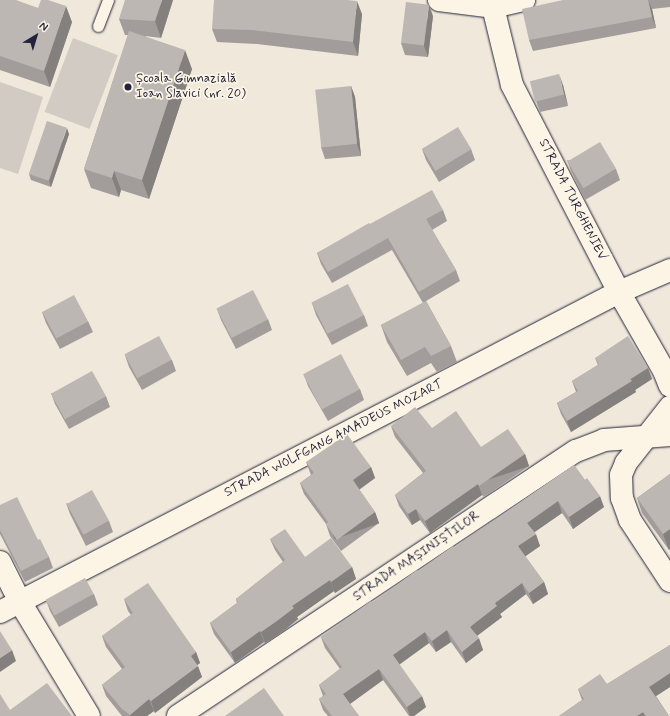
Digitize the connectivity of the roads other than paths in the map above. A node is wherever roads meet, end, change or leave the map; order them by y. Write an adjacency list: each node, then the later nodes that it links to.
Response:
1 (108, 0): 5 (lane)
2 (439, 0): 4 (street)
3 (524, 0): 4 (street)
4 (491, 4): 7 (street, STRADA TURGHENIEV)
5 (98, 26)
6 (670, 270): 7 (street, STRADA WOLFGANG AMADEUS MOZART)
7 (619, 292): 8 (street, STRADA TURGHENIEV); 14 (street, STRADA WOLFGANG AMADEUS MOZART)
8 (670, 386)
9 (670, 407): 11 (street)
10 (670, 435): 11 (street, STRADA MAȘINIȘTILOR)
11 (645, 437): 13 (street); 17 (street, STRADA MAȘINIȘTILOR)
12 (0, 562): 14 (street)
13 (670, 581)
14 (20, 602): 15 (street, STRADA WOLFGANG AMADEUS MOZART); 16 (street)
15 (0, 612)
16 (89, 716)
17 (178, 716)

